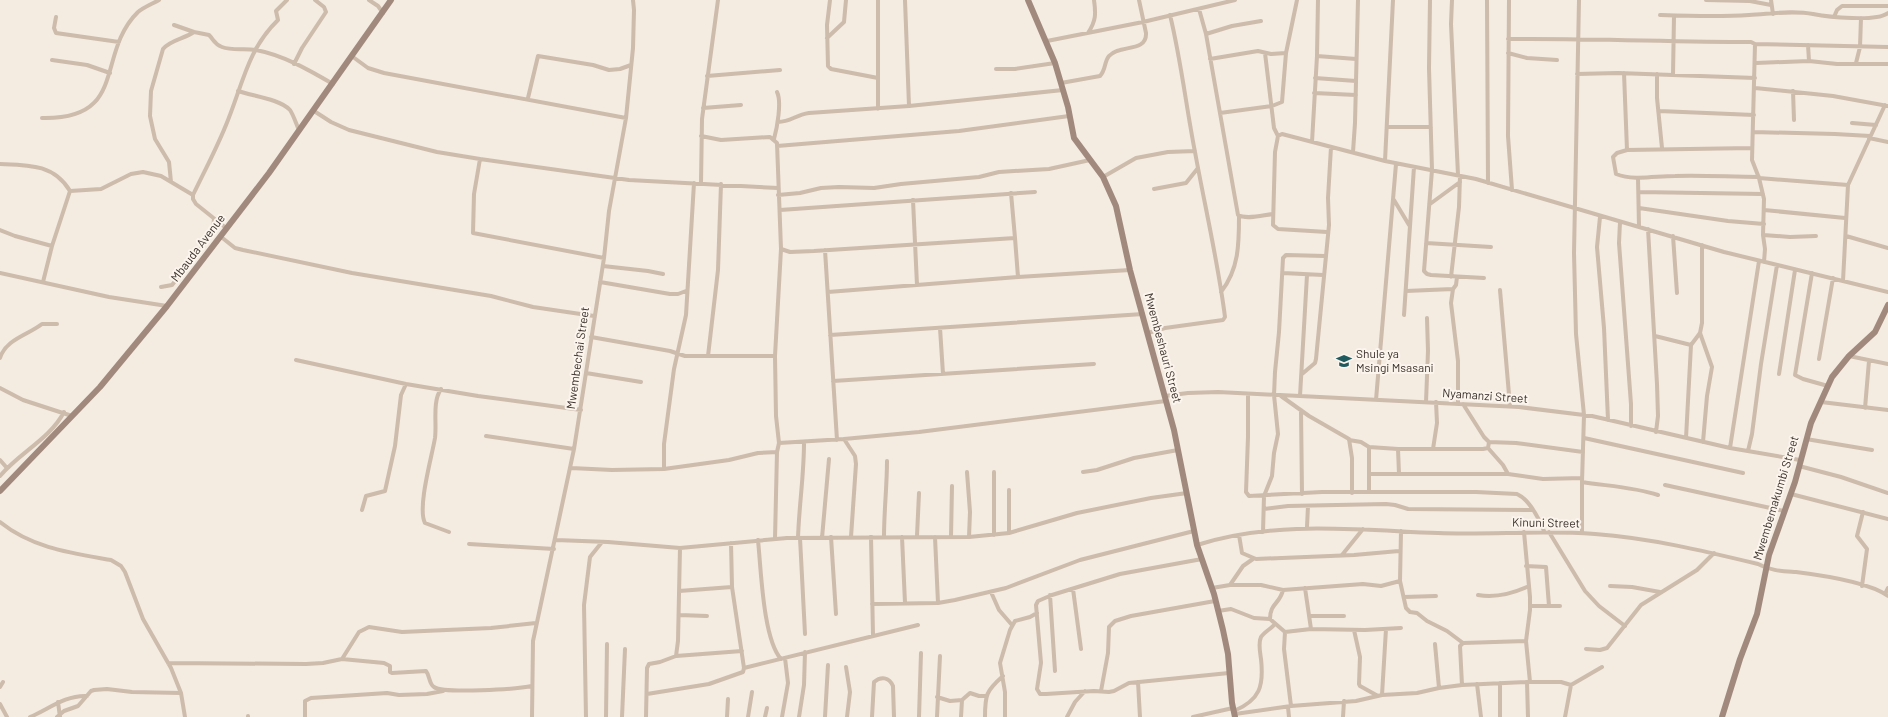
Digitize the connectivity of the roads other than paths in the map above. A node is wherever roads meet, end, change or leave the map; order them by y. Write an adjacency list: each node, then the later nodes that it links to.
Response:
1 (159, 0): 49 (street)
2 (287, 0): 54 (street)
3 (315, 0): 68 (street)
4 (369, 0): 29 (street)
5 (391, 0): 29 (street, Mbauda Avenue)
6 (633, 0): 70 (street, Mwembechai Street)
7 (718, 0): 78 (street)
8 (830, 0): 44 (street)
9 (846, 0): 44 (street)
10 (878, 0): 79 (street)
11 (905, 0): 93 (street)
12 (1028, 0): 47 (street, Mwembeshauri Street)
13 (1094, 0): 42 (street)
14 (1139, 0): 39 (street)
15 (1234, 0): 28 (street)
16 (1297, 0): 57 (street)
17 (1318, 0): 58 (street)
18 (1358, 0): 61 (street)
19 (1394, 0): 109 (street)
20 (1430, 0): 110 (street)
21 (1452, 0): 134 (street)
22 (1486, 0): 142 (street)
23 (1509, 0): 46 (street)
24 (1580, 0): 45 (street)
25 (1706, 0): 26 (street)
26 (1771, 2): 31 (street)
27 (1888, 6): 36 (street)
28 (1199, 9): 32 (street); 43 (street)
29 (383, 13): 59 (street, Mbauda Avenue)
30 (1888, 13): 37 (street)
31 (1773, 14): 34 (street); 36 (street)
32 (1170, 15): 39 (street); 124 (street)
33 (1660, 15): 34 (street)
34 (1674, 16): 48 (street)
35 (56, 17): 49 (street)
36 (1834, 17): 37 (street)
37 (1861, 18): 52 (street)
38 (1261, 21): 43 (street)
39 (1143, 22): 42 (street); 84 (street)
40 (174, 25): 41 (street)
41 (194, 32): 54 (street); 139 (street)
42 (1088, 33): 47 (street)
43 (1206, 34): 60 (street)
44 (827, 38): 79 (street)
45 (1578, 38): 46 (street); 48 (street); 75 (street)
46 (1508, 39): 55 (street)
47 (1047, 41): 65 (street, Mwembeshauri Street)
48 (1673, 41): 50 (street); 77 (street)
49 (119, 42): 73 (street)
50 (1755, 44): 51 (street); 66 (street)
51 (1808, 45): 52 (street); 64 (street)
52 (1860, 47): 53 (street); 67 (street)
53 (1888, 47)
54 (255, 50): 68 (street); 86 (street)
55 (1508, 52): 63 (street); 148 (street)
56 (1264, 53): 57 (street); 60 (street); 94 (street)
57 (1286, 53): 94 (street)
58 (1318, 56): 61 (street); 80 (street)
59 (353, 57): 83 (street, Mbauda Avenue); 91 (street)
60 (1210, 59): 100 (street)
61 (1356, 59): 82 (street)
62 (52, 60): 73 (street)
63 (1557, 60)
64 (1809, 61): 66 (street); 67 (street)
65 (1055, 62): 71 (street); 84 (street, Mwembeshauri Street)
66 (1756, 63): 81 (street)
67 (1856, 63): 69 (street)
68 (294, 64): 83 (street)
69 (1888, 64)
70 (631, 65): 91 (street); 104 (street, Mwembechai Street)
71 (996, 69)
72 (780, 70): 78 (street)
73 (110, 73): 103 (street)
74 (1624, 73): 75 (street); 76 (street); 123 (street)
75 (1577, 74): 159 (street)
76 (1657, 74): 77 (street); 99 (street)
77 (1673, 75): 81 (street)
78 (707, 76): 96 (street)
79 (878, 78): 97 (street)
80 (1315, 78): 82 (street); 89 (street)
81 (1755, 78): 85 (street)
82 (1356, 81): 90 (street)
83 (333, 84): 98 (street, Mbauda Avenue)
84 (1062, 87): 93 (street); 102 (street, Mwembeshauri Street)
85 (1755, 88): 87 (street); 101 (street)
86 (238, 91): 111 (street); 155 (street)
87 (1793, 91): 95 (street); 105 (street)
88 (777, 92): 106 (street)
89 (1314, 93): 90 (street); 117 (street)
90 (1356, 95): 125 (street)
91 (528, 98): 104 (street)
92 (741, 105): 96 (street)
93 (909, 106): 97 (street)
94 (1272, 106): 100 (street); 114 (street)
95 (1887, 106): 108 (street)
96 (703, 108): 113 (street)
97 (878, 109): 106 (street)
98 (314, 111): 111 (street, Mbauda Avenue); 126 (street)
99 (1659, 111): 101 (street); 121 (street)
100 (1220, 113): 164 (street)
101 (1754, 115): 112 (street)
102 (1069, 116): 119 (street); 127 (street, Mwembeshauri Street)
103 (42, 118)
104 (626, 118): 137 (street, Mwembechai Street)
105 (1794, 120)
106 (778, 122): 116 (street)
107 (1852, 123): 108 (street)
108 (1876, 125): 115 (street)
109 (1387, 127): 110 (street); 128 (street)
110 (1431, 127): 133 (street)
111 (299, 130): 172 (street, Mbauda Avenue)
112 (1753, 132): 115 (street); 122 (street)
113 (701, 136): 116 (street); 143 (street)
114 (1278, 136): 117 (street); 163 (street)
115 (1870, 137): 118 (street); 145 (street)
116 (774, 139): 119 (street)
117 (1312, 142): 120 (street)
118 (1888, 142)
119 (777, 146): 146 (street)
120 (1331, 148): 125 (street); 175 (street)
121 (1662, 148): 122 (street); 123 (street)
122 (1752, 148): 136 (street)
123 (1627, 150): 138 (street)
124 (1195, 151): 131 (street); 135 (street)
125 (1353, 152): 128 (street)
126 (480, 159): 137 (street); 192 (street)
127 (1090, 160): 135 (street, Mwembeshauri Street); 153 (street)
128 (1385, 161): 130 (street)
129 (0, 164): 149 (street)
130 (1396, 164): 132 (street); 156 (street)
131 (1198, 168): 147 (street); 220 (street)
132 (1414, 168): 133 (street); 170 (street)
133 (1432, 170): 134 (street); 158 (street)
134 (1459, 175): 140 (street); 142 (street)
135 (1103, 177): 197 (street, Mwembeshauri Street)
136 (1759, 177): 138 (street); 145 (street); 154 (street)
137 (615, 178): 141 (street); 192 (street, Mwembechai Street)
138 (1638, 178): 151 (street)
139 (172, 182): 149 (street); 155 (street)
140 (1460, 182): 158 (street); 184 (street)
141 (694, 183): 143 (street); 218 (street)
142 (1488, 183): 148 (street)
143 (702, 184): 144 (street)
144 (721, 184): 146 (street); 239 (street)
145 (1848, 185): 166 (street)
146 (778, 188): 153 (street)
147 (1154, 189)
148 (1512, 190): 159 (street)
149 (70, 191): 185 (street)
150 (1035, 192): 152 (street)
151 (1639, 192): 154 (street); 160 (street)
152 (1011, 193): 157 (street); 181 (street)
153 (778, 194): 161 (street)
154 (1763, 194): 162 (street)
155 (193, 195): 167 (street)
156 (1394, 199): 170 (street); 263 (street)
157 (913, 200): 161 (street); 183 (street)
158 (1430, 204): 182 (street)
159 (1575, 208): 165 (street); 274 (street)
160 (1639, 208): 169 (street); 171 (street)
161 (780, 210): 189 (street)
162 (1764, 210): 166 (street); 169 (street)
163 (1272, 214): 164 (street); 175 (street)
164 (1239, 216): 220 (street)
165 (1600, 217): 168 (street); 276 (street)
166 (1845, 218): 180 (street)
167 (214, 219): 172 (street); 214 (street)
168 (1620, 222): 171 (street); 277 (street)
169 (1764, 224): 176 (street)
170 (1409, 225): 216 (street)
171 (1639, 227): 173 (street)
172 (226, 228): 177 (street, Mbauda Avenue)
173 (1648, 229): 178 (street); 235 (street)
174 (0, 230): 185 (street)
175 (1327, 232): 191 (street)
176 (1763, 235): 179 (street); 194 (street)
177 (220, 236): 224 (street, Mbauda Avenue); 227 (street)
178 (1673, 236): 186 (street); 222 (street)
179 (1816, 236)
180 (1846, 236): 188 (street); 210 (street)
181 (1015, 238): 183 (street); 206 (street)
182 (1426, 243): 184 (street); 207 (street)
183 (915, 244): 190 (street); 213 (street)
184 (1455, 245): 187 (street); 207 (street)
185 (52, 246): 211 (street)
186 (1702, 246): 193 (street); 233 (street)
187 (1492, 247)
188 (1888, 248)
189 (781, 249): 190 (street); 240 (street)
190 (825, 250): 219 (street)
191 (1325, 256): 200 (street); 204 (street)
192 (604, 258): 196 (street, Mwembechai Street)
193 (1759, 261): 194 (street); 292 (street)
194 (1764, 262): 195 (street)
195 (1777, 265): 198 (street); 298 (street)
196 (603, 266): 202 (street); 212 (street, Mwembechai Street)
197 (1130, 270): 206 (street); 225 (street, Mwembeshauri Street)
198 (1795, 270): 201 (street); 251 (street)
199 (0, 273): 211 (street)
200 (1283, 273): 203 (street); 259 (street)
201 (1812, 273): 209 (street); 255 (street)
202 (662, 274)
203 (1307, 275): 204 (street); 250 (street)
204 (1323, 275): 250 (street)
205 (1456, 276): 207 (street); 208 (street); 215 (street)
206 (1018, 277): 213 (street)
207 (1451, 277)
208 (1484, 278)
209 (1833, 278): 210 (street); 243 (street)
210 (1842, 281): 221 (street)
211 (43, 282): 224 (street)
212 (600, 282): 218 (street); 227 (street, Mwembechai Street)
213 (917, 285): 219 (street)
214 (161, 287)
215 (1453, 289): 216 (street); 267 (street)
216 (1406, 290): 226 (street)
217 (1500, 290): 268 (street)
218 (686, 291): 238 (street)
219 (828, 292): 234 (street)
220 (1221, 292): 232 (street)
221 (1888, 292)
222 (1677, 293)
223 (1888, 305): 228 (street, Mwembemakumbi Street)
224 (167, 306): 275 (street, Mbauda Avenue)
225 (1143, 314): 231 (street); 232 (street, Mwembeshauri Street)
226 (1404, 315)
227 (594, 316): 236 (street, Mwembechai Street)
228 (1886, 316): 241 (street, Mwembemakumbi Street)
229 (1427, 318): 264 (street)
230 (57, 324): 242 (street)
231 (940, 328): 234 (street); 249 (street)
232 (1148, 333): 262 (street, Mwembeshauri Street)
233 (1700, 333): 237 (street); 287 (street)
234 (830, 335): 252 (street)
235 (1655, 336): 237 (street); 278 (street)
236 (591, 337): 238 (street); 248 (street, Mwembechai Street)
237 (1691, 345): 281 (street)
238 (678, 354): 239 (street); 307 (street)
239 (708, 356): 240 (street)
240 (776, 356): 288 (street)
241 (1849, 356): 245 (street); 255 (street, Mwembemakumbi Street)
242 (0, 358)
243 (1819, 359)
244 (296, 360): 254 (street)
245 (1869, 360): 247 (street); 269 (street)
246 (1094, 364): 249 (street)
247 (1888, 364)
248 (586, 374): 253 (street); 270 (street, Mwembechai Street)
249 (943, 374): 252 (street)
250 (1302, 374): 261 (street)
251 (1779, 374)
252 (833, 381): 284 (street)
253 (641, 382)
254 (406, 384): 257 (street); 332 (street)
255 (1828, 386): 266 (street, Mwembemakumbi Street)
256 (0, 388): 273 (street)
257 (441, 389): 270 (street); 342 (street)
258 (1248, 394): 259 (street, Nyamanzi Street); 262 (street, Nyamanzi Street); 328 (street)
259 (1274, 395): 260 (street, Nyamanzi Street); 328 (street)
260 (1280, 395): 261 (street, Nyamanzi Street); 271 (street)
261 (1300, 396): 263 (street, Nyamanzi Street)
262 (1166, 398): 282 (street, Nyamanzi Street); 296 (street, Mwembeshauri Street)
263 (1376, 400): 264 (street, Nyamanzi Street)
264 (1426, 402): 265 (street, Nyamanzi Street)
265 (1436, 402): 267 (street, Nyamanzi Street); 295 (street)
266 (1821, 402): 269 (street); 283 (street, Mwembemakumbi Street)
267 (1461, 404): 268 (street, Nyamanzi Street); 286 (street)
268 (1510, 406): 274 (street, Nyamanzi Street)
269 (1865, 408): 272 (street)
270 (581, 410): 293 (street, Mwembechai Street)
271 (1301, 410): 285 (street); 326 (street)
272 (1888, 410)
273 (64, 412): 275 (street); 305 (street)
274 (1584, 415): 276 (street, Nyamanzi Street); 280 (street)
275 (72, 416): 320 (street, Mbauda Avenue)
276 (1608, 420): 277 (street, Nyamanzi Street)
277 (1631, 426): 278 (street, Nyamanzi Street)
278 (1656, 432): 281 (street, Nyamanzi Street)
279 (486, 436): 293 (street)
280 (1584, 438): 300 (street); 311 (street)
281 (1686, 438): 287 (street, Nyamanzi Street)
282 (844, 439): 284 (street, Nyamanzi Street); 352 (street)
283 (1806, 439): 297 (street); 304 (street, Mwembemakumbi Street)
284 (837, 440): 289 (street, Nyamanzi Street)
285 (1349, 440): 290 (street); 323 (street)
286 (1490, 442): 291 (street); 300 (street)
287 (1704, 442): 292 (street, Nyamanzi Street)
288 (779, 443): 289 (street, Nyamanzi Street); 299 (street)
289 (804, 443): 359 (street)
290 (1369, 447): 294 (street); 312 (street)
291 (1488, 448): 295 (street); 314 (street)
292 (1730, 448): 298 (street, Nyamanzi Street)
293 (574, 449): 306 (street, Mwembechai Street)
294 (1398, 449): 295 (street); 313 (street)
295 (1432, 449)
296 (1178, 450): 310 (street); 325 (street, Mwembeshauri Street)
297 (1872, 450)
298 (1748, 451): 304 (street, Nyamanzi Street)
299 (777, 452): 307 (street); 361 (street)
300 (1583, 452): 316 (street)
301 (829, 459): 360 (street)
302 (0, 460): 305 (street)
303 (887, 461): 354 (street)
304 (1799, 463): 324 (street, Nyamanzi Street); 327 (street, Mwembemakumbi Street)
305 (7, 468): 315 (street)
306 (571, 468): 307 (street); 362 (street, Mwembechai Street)
307 (664, 469)
308 (967, 472): 358 (street)
309 (994, 472): 348 (street)
310 (1083, 472)
311 (1743, 473)
312 (1369, 474): 313 (street); 321 (street)
313 (1399, 474): 314 (street)
314 (1508, 474): 316 (street)
315 (0, 476)
316 (1582, 480): 329 (street); 347 (street)
317 (1664, 485): 334 (street)
318 (952, 486): 357 (street)
319 (1009, 490): 346 (street)
320 (0, 491)
321 (1369, 492): 323 (street); 333 (street)
322 (919, 493): 349 (street)
323 (1352, 493): 326 (street)
324 (1888, 493)
325 (1186, 494): 340 (street, Mwembeshauri Street); 346 (street)
326 (1302, 494): 328 (street)
327 (1791, 494): 334 (street, Mwembemakumbi Street); 335 (street)
328 (1264, 496): 331 (street)
329 (1658, 496)
330 (1308, 506): 331 (street); 333 (street); 338 (street)
331 (1264, 509): 343 (street)
332 (362, 510)
333 (1532, 510): 341 (street)
334 (1784, 511): 376 (street, Mwembemakumbi Street)
335 (1863, 512): 336 (street); 381 (street)
336 (1888, 519)
337 (0, 522): 437 (street)
338 (1308, 527): 339 (street, Kinuni Street); 343 (street, Kinuni Street)
339 (1364, 529): 344 (street, Kinuni Street); 372 (street)
340 (1194, 531): 367 (street, Mwembeshauri Street); 389 (street)
341 (1547, 531): 345 (street, Kinuni Street); 347 (street, Kinuni Street); 415 (street)
342 (448, 532)
343 (1264, 532): 350 (street, Kinuni Street)
344 (1401, 532): 345 (street, Kinuni Street); 370 (street)
345 (1524, 532): 375 (street)
346 (1009, 533): 348 (street)
347 (1582, 533): 371 (street, Kinuni Street)
348 (994, 535): 358 (street)
349 (917, 536): 355 (street); 356 (street)
350 (1239, 536): 367 (street, Kinuni Street); 374 (street)
351 (831, 537): 352 (street); 360 (street); 405 (street)
352 (852, 537): 353 (street)
353 (871, 537): 354 (street); 398 (street)
354 (884, 537): 355 (street)
355 (902, 537): 399 (street)
356 (935, 537): 357 (street); 397 (street)
357 (951, 537): 358 (street)
358 (969, 537)
359 (799, 538): 360 (street); 361 (street); 421 (street)
360 (822, 538)
361 (775, 539): 363 (street)
362 (556, 540): 364 (street); 369 (street, Mwembechai Street)
363 (758, 540): 365 (street); 436 (street)
364 (602, 542): 368 (street); 479 (street)
365 (731, 543): 368 (street); 382 (street)
366 (469, 544): 369 (street)
367 (1198, 545): 373 (street, Mwembeshauri Street)
368 (680, 548): 388 (street)
369 (554, 550): 411 (street, Mwembechai Street)
370 (1399, 551): 372 (street); 377 (street)
371 (1714, 553): 376 (street, Kinuni Street); 390 (street)
372 (1342, 555): 374 (street)
373 (1202, 559): 383 (street, Mwembeshauri Street); 386 (street)
374 (1253, 559): 378 (street)
375 (1526, 566): 379 (street); 401 (street)
376 (1766, 568): 381 (street, Kinuni Street); 506 (street, Mwembemakumbi Street)
377 (1400, 581): 384 (street); 395 (street)
378 (1230, 585): 383 (street); 387 (street)
379 (1529, 586): 392 (street); 400 (street)
380 (1610, 586): 390 (street)
381 (1862, 586): 393 (street, Kinuni Street)
382 (732, 587): 388 (street); 430 (street)
383 (1212, 588): 396 (street, Mwembeshauri Street)
384 (1305, 588): 387 (street); 408 (street)
385 (1888, 588): 393 (street)
386 (1073, 589): 391 (street); 427 (street)
387 (1282, 590): 410 (street)
388 (679, 591): 406 (street)
389 (991, 592): 397 (street); 414 (street)
390 (1660, 592): 415 (street)
391 (1050, 595): 404 (street); 442 (street)
392 (1478, 595)
393 (1886, 595)
394 (1436, 596): 395 (street)
395 (1404, 597): 424 (street)
396 (1215, 601): 403 (street, Mwembeshauri Street); 457 (street)
397 (938, 603): 399 (street)
398 (872, 604): 399 (street); 422 (street)
399 (905, 604)
400 (1530, 606): 401 (street); 423 (street)
401 (1549, 606): 402 (street)
402 (1560, 606)
403 (1218, 611): 410 (street); 443 (street, Mwembeshauri Street)
404 (1037, 613): 414 (street); 456 (street)
405 (836, 614)
406 (679, 615): 407 (street); 433 (street)
407 (707, 616)
408 (1309, 616): 409 (street); 417 (street)
409 (1344, 616)
410 (1270, 619): 412 (street)
411 (536, 623): 435 (street); 452 (street, Mwembechai Street)
412 (1275, 624): 420 (street); 472 (street)
413 (918, 625): 422 (street)
414 (1012, 625): 444 (street)
415 (1625, 626): 428 (street)
416 (1401, 628): 418 (street)
417 (1311, 629): 419 (street); 420 (street)
418 (1386, 629): 419 (street); 461 (street)
419 (1354, 630): 461 (street)
420 (1285, 632): 470 (street)
421 (805, 634)
422 (873, 636): 431 (street)
423 (1526, 641): 424 (street); 447 (street)
424 (1463, 643): 450 (street)
425 (607, 644): 480 (street)
426 (1435, 644): 454 (street)
427 (1081, 649)
428 (1586, 649)
429 (625, 650): 481 (street)
430 (742, 651): 433 (street); 441 (street)
431 (805, 652): 436 (street); 487 (street)
432 (921, 653): 492 (street)
433 (676, 656): 460 (street)
434 (940, 656): 463 (street)
435 (342, 659): 437 (street); 455 (street)
436 (783, 659): 441 (street); 486 (street)
437 (168, 663): 459 (street)
438 (828, 665): 488 (street)
439 (846, 667): 489 (street)
440 (1602, 667): 451 (street)
441 (744, 668): 460 (street)
442 (1055, 671)
443 (1229, 673): 446 (street); 472 (street, Mwembeshauri Street)
444 (1003, 676): 464 (street); 496 (street)
445 (3, 682): 453 (street)
446 (1138, 682): 457 (street); 498 (street)
447 (1529, 682): 448 (street); 451 (street); 504 (street)
448 (1500, 683): 449 (street); 503 (street)
449 (1477, 684): 450 (street); 502 (street)
450 (1462, 685): 454 (street)
451 (1571, 685): 505 (street)
452 (532, 686): 455 (street); 478 (street, Mwembechai Street)
453 (0, 687)
454 (1439, 688): 461 (street)
455 (445, 690): 477 (street)
456 (1085, 691): 457 (street); 497 (street)
457 (1100, 691)
458 (752, 692): 484 (street)
459 (181, 693): 462 (street); 476 (street)
460 (647, 694): 482 (street)
461 (1380, 695): 467 (street)
462 (87, 696): 468 (street); 473 (street)
463 (937, 696): 466 (street); 493 (street)
464 (986, 696): 466 (street); 495 (street)
465 (728, 699): 483 (street)
466 (962, 700): 494 (street)
467 (1344, 701): 470 (street); 501 (street)
468 (58, 702): 473 (street); 475 (street)
469 (0, 704): 474 (street)
470 (1289, 707): 472 (street); 500 (street)
471 (767, 708): 485 (street)
472 (1234, 712): 499 (street)
473 (59, 716)
474 (7, 717)
475 (30, 717)
476 (185, 717)
477 (306, 717)
478 (532, 717)
479 (586, 717)
480 (606, 717)
481 (622, 717)
482 (646, 717)
483 (727, 717)
484 (748, 717)
485 (765, 717)
486 (782, 717)
487 (799, 717)
488 (824, 717)
489 (848, 717)
490 (872, 717): 491 (street)
491 (894, 717)
492 (919, 717)
493 (937, 717)
494 (961, 717)
495 (986, 717)
496 (1005, 717)
497 (1067, 717)
498 (1140, 717)
499 (1193, 717)
500 (1289, 717)
501 (1343, 717)
502 (1481, 717)
503 (1500, 717)
504 (1528, 717)
505 (1565, 717)
506 (1722, 717)

